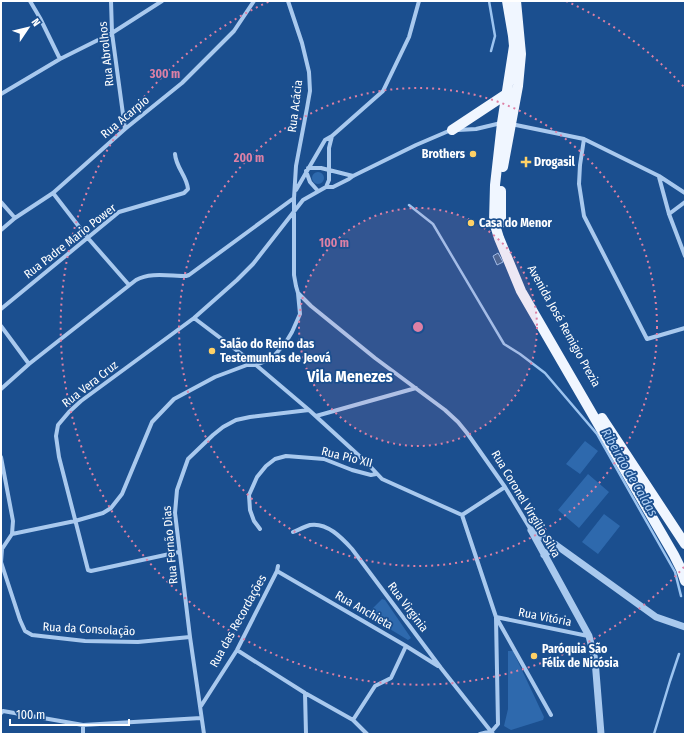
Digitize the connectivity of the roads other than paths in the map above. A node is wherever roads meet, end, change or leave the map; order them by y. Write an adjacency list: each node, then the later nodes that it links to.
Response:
1 (30, 1): 10 (street)
2 (111, 1): 9 (street, Rua Abrolhos)
3 (162, 1): 9 (street)
4 (254, 1): 14 (street, Rua Acarpio)
5 (288, 1): 25 (street, Rua Acácia)
6 (419, 1): 16 (street)
7 (507, 1): 11 (main road, Avenida José Remigio Prezia)
8 (516, 1): 13 (main road, Avenida José Remigio Prezia)
9 (112, 33): 10 (street); 14 (street, Rua Abrolhos)
10 (60, 59): 12 (street)
11 (508, 93): 13 (main road, Avenida José Remigio Prezia); 15 (main road)
12 (1, 94)
13 (507, 123): 15 (street, Rua Vera Cruz); 17 (street); 58 (main road, Avenida José Remigio Prezia); 64 (main road, Avenida José Remigio Prezia)
14 (125, 129): 26 (street, Rua Acarpio)
15 (452, 130): 21 (street, Rua Vera Cruz)
16 (332, 136): 19 (street); 20 (street)
17 (584, 139): 22 (street); 42 (street)
18 (175, 154): 35 (street, Rua Padre Mario Power)
19 (307, 170): 20 (street); 24 (street); 25 (street)
20 (329, 170): 21 (street); 23 (street)
21 (352, 176): 23 (street, Rua Vera Cruz)
22 (659, 176): 27 (street); 32 (street)
23 (326, 187): 24 (street, Rua Vera Cruz)
24 (318, 191): 31 (street, Rua Vera Cruz)
25 (294, 192): 28 (street)
26 (53, 193): 33 (street, Rua Acarpio); 35 (street)
27 (685, 193)
28 (294, 198): 31 (street); 37 (street)
29 (1, 202): 33 (street)
30 (685, 202): 32 (street)
31 (294, 212): 38 (street); 40 (street, Rua Vera Cruz)
32 (669, 214): 36 (street)
33 (15, 218): 34 (street, Rua Acarpio)
34 (1, 230)
35 (87, 237): 37 (street); 39 (street, Rua Padre Mario Power)
36 (685, 256)
37 (129, 285): 43 (street)
38 (298, 293): 44 (street); 45 (street, Rua Coronel Virgílio Silva)
39 (1, 309)
40 (194, 318): 44 (street); 53 (street, Rua Vera Cruz)
41 (1, 326): 43 (street)
42 (685, 328)
43 (30, 364): 46 (street)
44 (256, 365): 47 (street); 53 (street)
45 (416, 388): 48 (street); 51 (street, Rua Coronel Virgílio Silva)
46 (1, 389)
47 (309, 410): 48 (street); 60 (street, Rua Fernão Dias)
48 (316, 416): 50 (street)
49 (1, 457): 57 (street)
50 (376, 474): 52 (street); 54 (street, Rua Pio XII)
51 (506, 487): 52 (street); 55 (street, Rua Coronel Virgílio Silva)
52 (462, 516): 65 (street)
53 (75, 521): 57 (street); 60 (street, Rua Vera Cruz)
54 (260, 529)
55 (531, 530): 59 (street); 61 (street, Rua Coronel Virgílio Silva)
56 (293, 532): 71 (street, Rua Virginia)
57 (12, 534): 68 (street, Rua da Consolação)
58 (685, 544)
59 (556, 545): 61 (street); 66 (street)
60 (179, 552): 68 (street, Rua Fernão Dias)
61 (544, 555): 67 (street, Rua Coronel Virgílio Silva)
62 (278, 566): 63 (street, Rua das Recordações)
63 (277, 571): 69 (street, Rua Anchieta); 70 (street, Rua das Recordações)
64 (685, 581)
65 (496, 617): 67 (street, Rua Vitória); 75 (street); 79 (street)
66 (685, 627)
67 (589, 636): 85 (street, Rua Coronel Virgílio Silva)
68 (190, 637): 73 (street, Rua Fernão Dias)
69 (406, 646): 71 (street, Rua Anchieta); 77 (street)
70 (237, 650): 72 (street); 73 (street, Rua das Recordações)
71 (441, 668): 79 (street, Rua Virginia)
72 (305, 694): 77 (street); 82 (street)
73 (200, 706): 76 (street, Rua Fernão Dias)
74 (1, 713): 78 (street)
75 (551, 715)
76 (201, 718): 78 (street); 81 (street, Rua Fernão Dias)
77 (353, 720): 83 (street)
78 (83, 725): 80 (street)
79 (492, 733): 84 (street)
80 (83, 734)
81 (204, 734)
82 (306, 734)
83 (367, 734)
84 (480, 734)
85 (601, 734)

